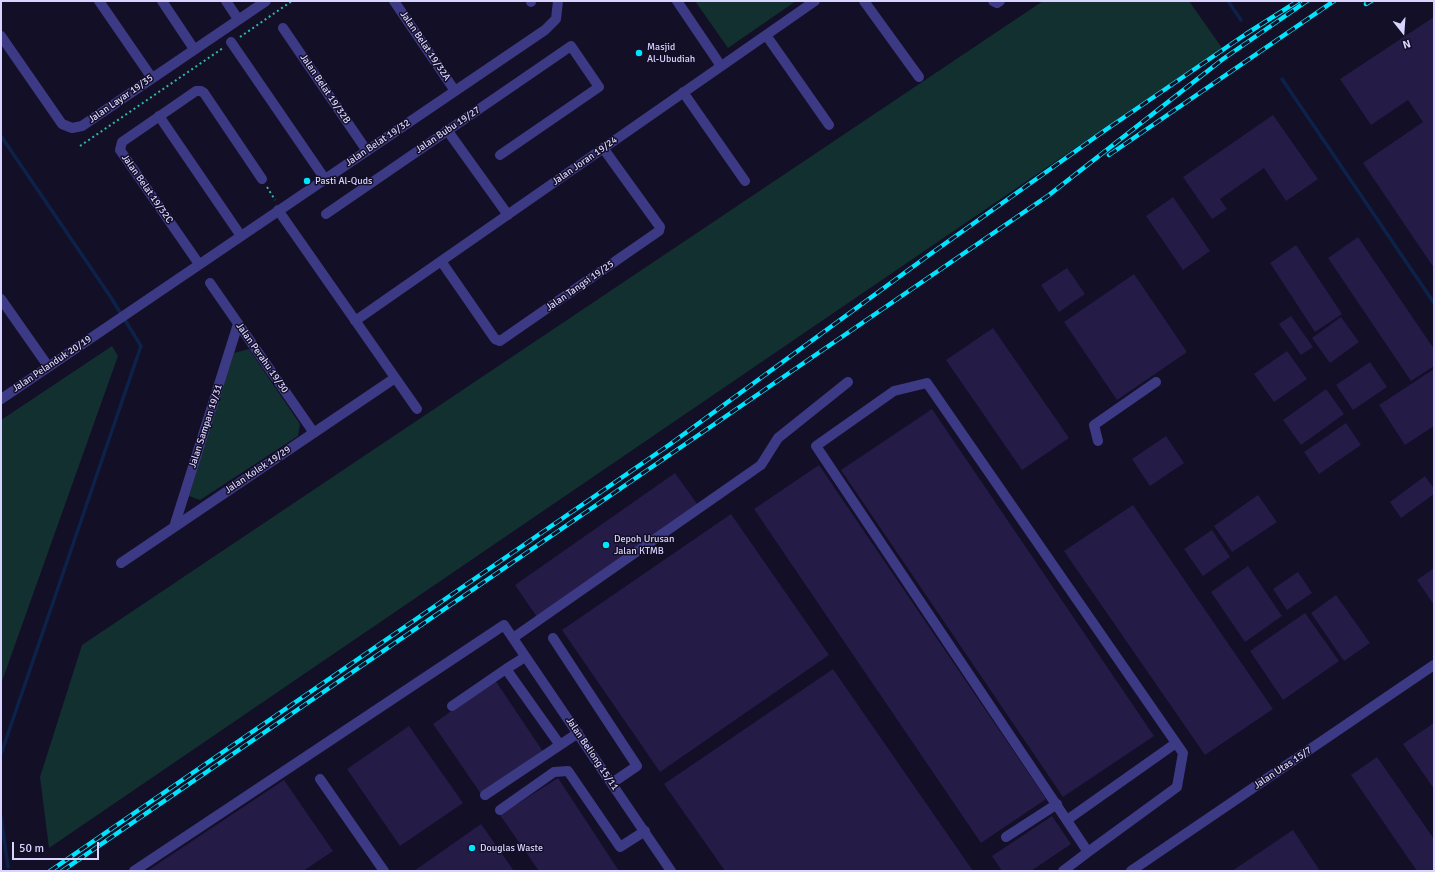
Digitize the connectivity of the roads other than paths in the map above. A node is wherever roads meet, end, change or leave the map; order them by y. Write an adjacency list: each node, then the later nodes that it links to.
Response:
1 (99, 1): 20 (street)
2 (162, 1): 17 (street)
3 (226, 1): 12 (street)
4 (266, 1): 12 (street, Jalan Layar 19/35)
5 (394, 1): 21 (street, Jalan Belat 19/32A)
6 (558, 1): 21 (street, Jalan Belat 19/32)
7 (677, 1): 18 (street)
8 (815, 1): 14 (street, Jalan Joran 19/24)
9 (864, 1): 19 (street)
10 (993, 1): 11 (street)
11 (1000, 1)
12 (238, 19): 17 (street, Jalan Layar 19/35)
13 (283, 28): 27 (street, Jalan Belat 19/32B)
14 (766, 35): 18 (street, Jalan Joran 19/24); 24 (street)
15 (1, 36): 20 (street, Jalan Layar 19/35)
16 (231, 42): 30 (street)
17 (194, 49): 20 (street, Jalan Layar 19/35)
18 (721, 66): 22 (street, Jalan Joran 19/24)
19 (918, 77)
20 (152, 78)
21 (455, 91): 27 (street, Jalan Belat 19/32)
22 (683, 92): 26 (street, Jalan Joran 19/24); 31 (street)
23 (159, 116): 29 (street, Jalan Belat 19/32C); 35 (street); 37 (street, Jalan Belat 19/32C)
24 (829, 125)
25 (447, 130): 28 (street, Jalan Bubu 19/27); 33 (street, Jalan Bubu 19/27); 34 (street)
26 (603, 148): 34 (street, Jalan Joran 19/24); 36 (street, Jalan Tangsi 19/25)
27 (367, 151): 30 (street, Jalan Belat 19/32)
28 (500, 155)
29 (262, 179)
30 (324, 179): 32 (street, Jalan Belat 19/32)
31 (745, 181)
32 (280, 209): 35 (street, Jalan Belat 19/32); 40 (street)
33 (326, 214)
34 (508, 215): 36 (street, Jalan Joran 19/24)
35 (241, 236): 37 (street, Jalan Belat 19/32)
36 (441, 261): 40 (street, Jalan Joran 19/24)
37 (199, 264): 42 (street, Jalan Belat 19/32)
38 (210, 283): 41 (street, Jalan Perahu 19/30)
39 (1, 299): 43 (street)
40 (356, 321): 44 (street)
41 (238, 324): 49 (street, Jalan Perahu 19/30); 51 (street, Jalan Sampan 19/31)
42 (103, 329): 43 (street, Jalan Pelanduk 20/19)
43 (48, 366): 47 (street, Jalan Pelanduk 20/19)
44 (395, 378): 48 (street); 49 (street, Jalan Kolek 19/29)
45 (848, 382): 53 (street)
46 (1156, 382): 50 (street)
47 (1, 399)
48 (417, 409)
49 (314, 433): 51 (street, Jalan Kolek 19/29)
50 (1098, 441)
51 (174, 527): 52 (street, Jalan Kolek 19/29)
52 (121, 563)
53 (513, 638): 55 (street, Jalan Beliong 15/11); 72 (street, Jalan Beliong 15/11)
54 (553, 638): 63 (street)
55 (525, 657): 57 (street); 59 (street, Jalan Beliong 15/11)
56 (1434, 665): 75 (street, Jalan Utas 15/7)
57 (506, 669): 58 (street); 61 (street)
58 (452, 706)
59 (578, 733): 61 (street); 63 (street, Jalan Beliong 15/11)
60 (1176, 743): 65 (street); 67 (street); 70 (street)
61 (560, 745): 64 (street)
62 (320, 779): 73 (street)
63 (612, 783): 68 (street, Jalan Beliong 15/11)
64 (485, 795)
65 (1057, 804): 67 (street); 69 (street)
66 (500, 810): 68 (street)
67 (1067, 820): 70 (street)
68 (645, 831): 71 (street, Jalan Beliong 15/11)
69 (1006, 837)
70 (1088, 852): 74 (street)
71 (668, 870)
72 (134, 871)
73 (384, 871)
74 (1062, 871)
75 (1131, 871)

